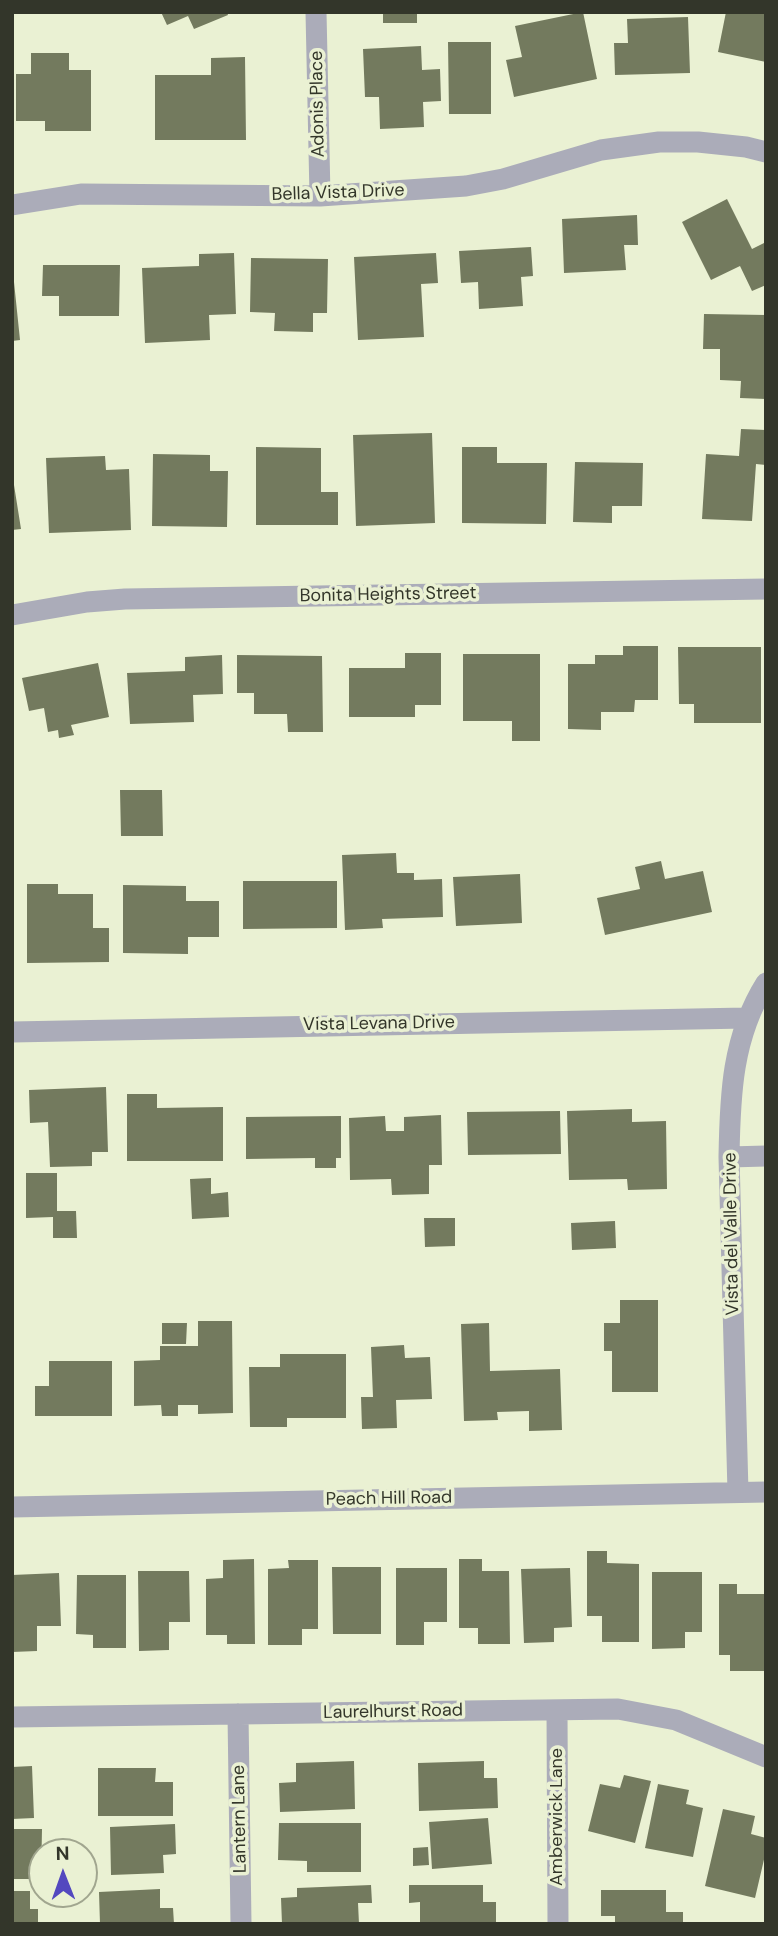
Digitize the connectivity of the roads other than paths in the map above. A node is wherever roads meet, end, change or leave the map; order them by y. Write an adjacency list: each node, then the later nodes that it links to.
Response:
1 (316, 12): 3 (street, Adonis Place)
2 (766, 152): 3 (street, Bella Vista Drive)
3 (320, 196): 4 (street, Bella Vista Drive)
4 (12, 205)
5 (766, 589): 6 (street, Bonita Heights Street)
6 (12, 615)
7 (766, 983): 8 (street, Vista del Valle Drive)
8 (746, 1018): 9 (street, Vista Levana Drive); 11 (street, Vista del Valle Drive)
9 (12, 1032)
10 (766, 1156): 11 (street)
11 (729, 1157): 12 (street, Vista del Valle Drive)
12 (738, 1492): 13 (street, Peach Hill Road); 14 (street, Peach Hill Road)
13 (766, 1492)
14 (12, 1507)
15 (556, 1710): 16 (street, Laurelhurst Road); 18 (street, Laurelhurst Road); 20 (street, Amberwick Lane)
16 (238, 1714): 17 (street, Laurelhurst Road); 19 (street, Lantern Lane)
17 (12, 1717)
18 (766, 1757)
19 (241, 1924)
20 (558, 1924)

